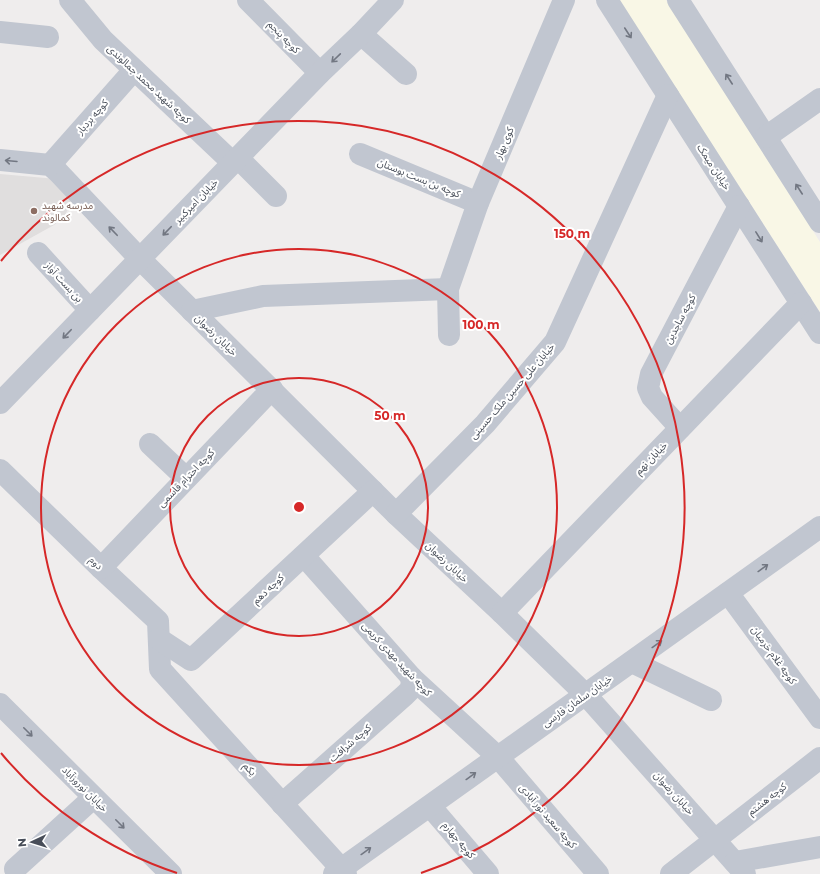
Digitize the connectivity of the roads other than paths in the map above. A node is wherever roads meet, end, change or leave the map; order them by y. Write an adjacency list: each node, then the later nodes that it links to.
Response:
1 (70, 0): 10 (street, کوچه شهید محمد جمالوندی)
2 (248, 0): 11 (street, کوچه پنجم)
3 (393, 0): 8 (street, خیابان امیرکبیر)
4 (564, 0): 21 (street, کوی بهار)
5 (607, 0): 13 (street, خیابان میمک, one-way to 13)
6 (678, 0): 15 (street, one-way to 6)
7 (0, 32): 9 (street)
8 (361, 34): 11 (street, خیابان امیرکبیر, one-way to 11); 12 (street)
9 (48, 37)
10 (134, 70): 18 (street, کوچه شهید محمد جمالوندی); 19 (street, کوچه بردبار)
11 (320, 73): 18 (street, خیابان امیرکبیر)
12 (406, 74)
13 (668, 95): 22 (street, خیابان میمک); 39 (street, خیابان علی حسین ملک حسینی)
14 (820, 99): 15 (street)
15 (766, 137): 23 (street, one-way to 15)
16 (360, 154): 21 (street, کوچه بن بست بوستان)
17 (0, 160): 19 (street, one-way to 17)
18 (235, 160): 20 (street, کوچه شهید محمد جمالوندی); 25 (street, خیابان امیرکبیر, one-way to 25)
19 (50, 165): 25 (street, خیابان رضوان, one-way to 19)
20 (276, 196)
21 (478, 203): 26 (street, کوی بهار)
22 (739, 206): 27 (street, خیابان میمک, one-way to 27); 34 (street, کوچه ساجدین)
23 (820, 222)
24 (38, 253): 28 (street, بن بست آواز)
25 (140, 259): 28 (street, خیابان امیرکبیر); 29 (street, خیابان رضوان)
26 (448, 289): 29 (street); 31 (street, کوی بهار)
27 (801, 303): 30 (street, خیابان میمک); 34 (street, خیابان نهم)
28 (90, 310): 33 (street, خیابان امیرکبیر, one-way to 33)
29 (192, 311): 32 (street, خیابان رضوان)
30 (820, 333)
31 (449, 335)
32 (272, 389): 37 (street, کوچه احترام قاسمی); 38 (street, خیابان رضوان)
33 (3, 395)
34 (680, 428): 44 (street, خیابان نهم)
35 (150, 444): 37 (street)
36 (0, 470): 42 (street, دوم)
37 (186, 478): 42 (street, کوچه احترام قاسمی)
38 (373, 491): 39 (street, خیابان رضوان); 41 (street, کوچه دهم)
39 (396, 514): 44 (street, خیابان رضوان)
40 (820, 527): 43 (street, خیابان سلمان فارسی, one-way to 40)
41 (304, 556): 45 (street, کوچه دهم); 48 (street, کوچه شهید مهدی کریمی)
42 (101, 568): 45 (street, دوم)
43 (728, 593): 46 (street, خیابان سلمان فارسی, one-way to 43); 52 (street, کوچه غلام خرمیان)
44 (502, 613): 49 (street, خیابان رضوان)
45 (159, 640): 47 (street, دوم)
46 (632, 662): 49 (street, خیابان سلمان فارسی); 50 (street)
47 (160, 669): 56 (street, یکم)
48 (412, 678): 53 (street, کوچه شهید مهدی کریمی); 56 (street, کوچه شرافت)
49 (586, 695): 53 (street, خیابان سلمان فارسی); 58 (street, خیابان رضوان)
50 (711, 700)
51 (3, 712): 55 (street, خیابان نوروزآباد, one-way to 55)
52 (820, 718)
53 (498, 757): 57 (street, خیابان سلمان فارسی, one-way to 53); 65 (street, کوچه سعید نور آبادی)
54 (820, 758): 58 (street, کوچه هشتم)
55 (93, 798): 61 (street); 63 (street, خیابان نوروزآباد, one-way to 63)
56 (282, 804): 62 (street, یکم)
57 (430, 806): 62 (street, خیابان سلمان فارسی, one-way to 57); 64 (street, کوچه چهارم)
58 (715, 840): 60 (street, خیابان رضوان); 66 (street, کوچه هشتم)
59 (820, 847): 60 (street)
60 (740, 868)
61 (15, 869)
62 (340, 872)
63 (170, 874)
64 (488, 874)
65 (598, 874)
66 (671, 874)

